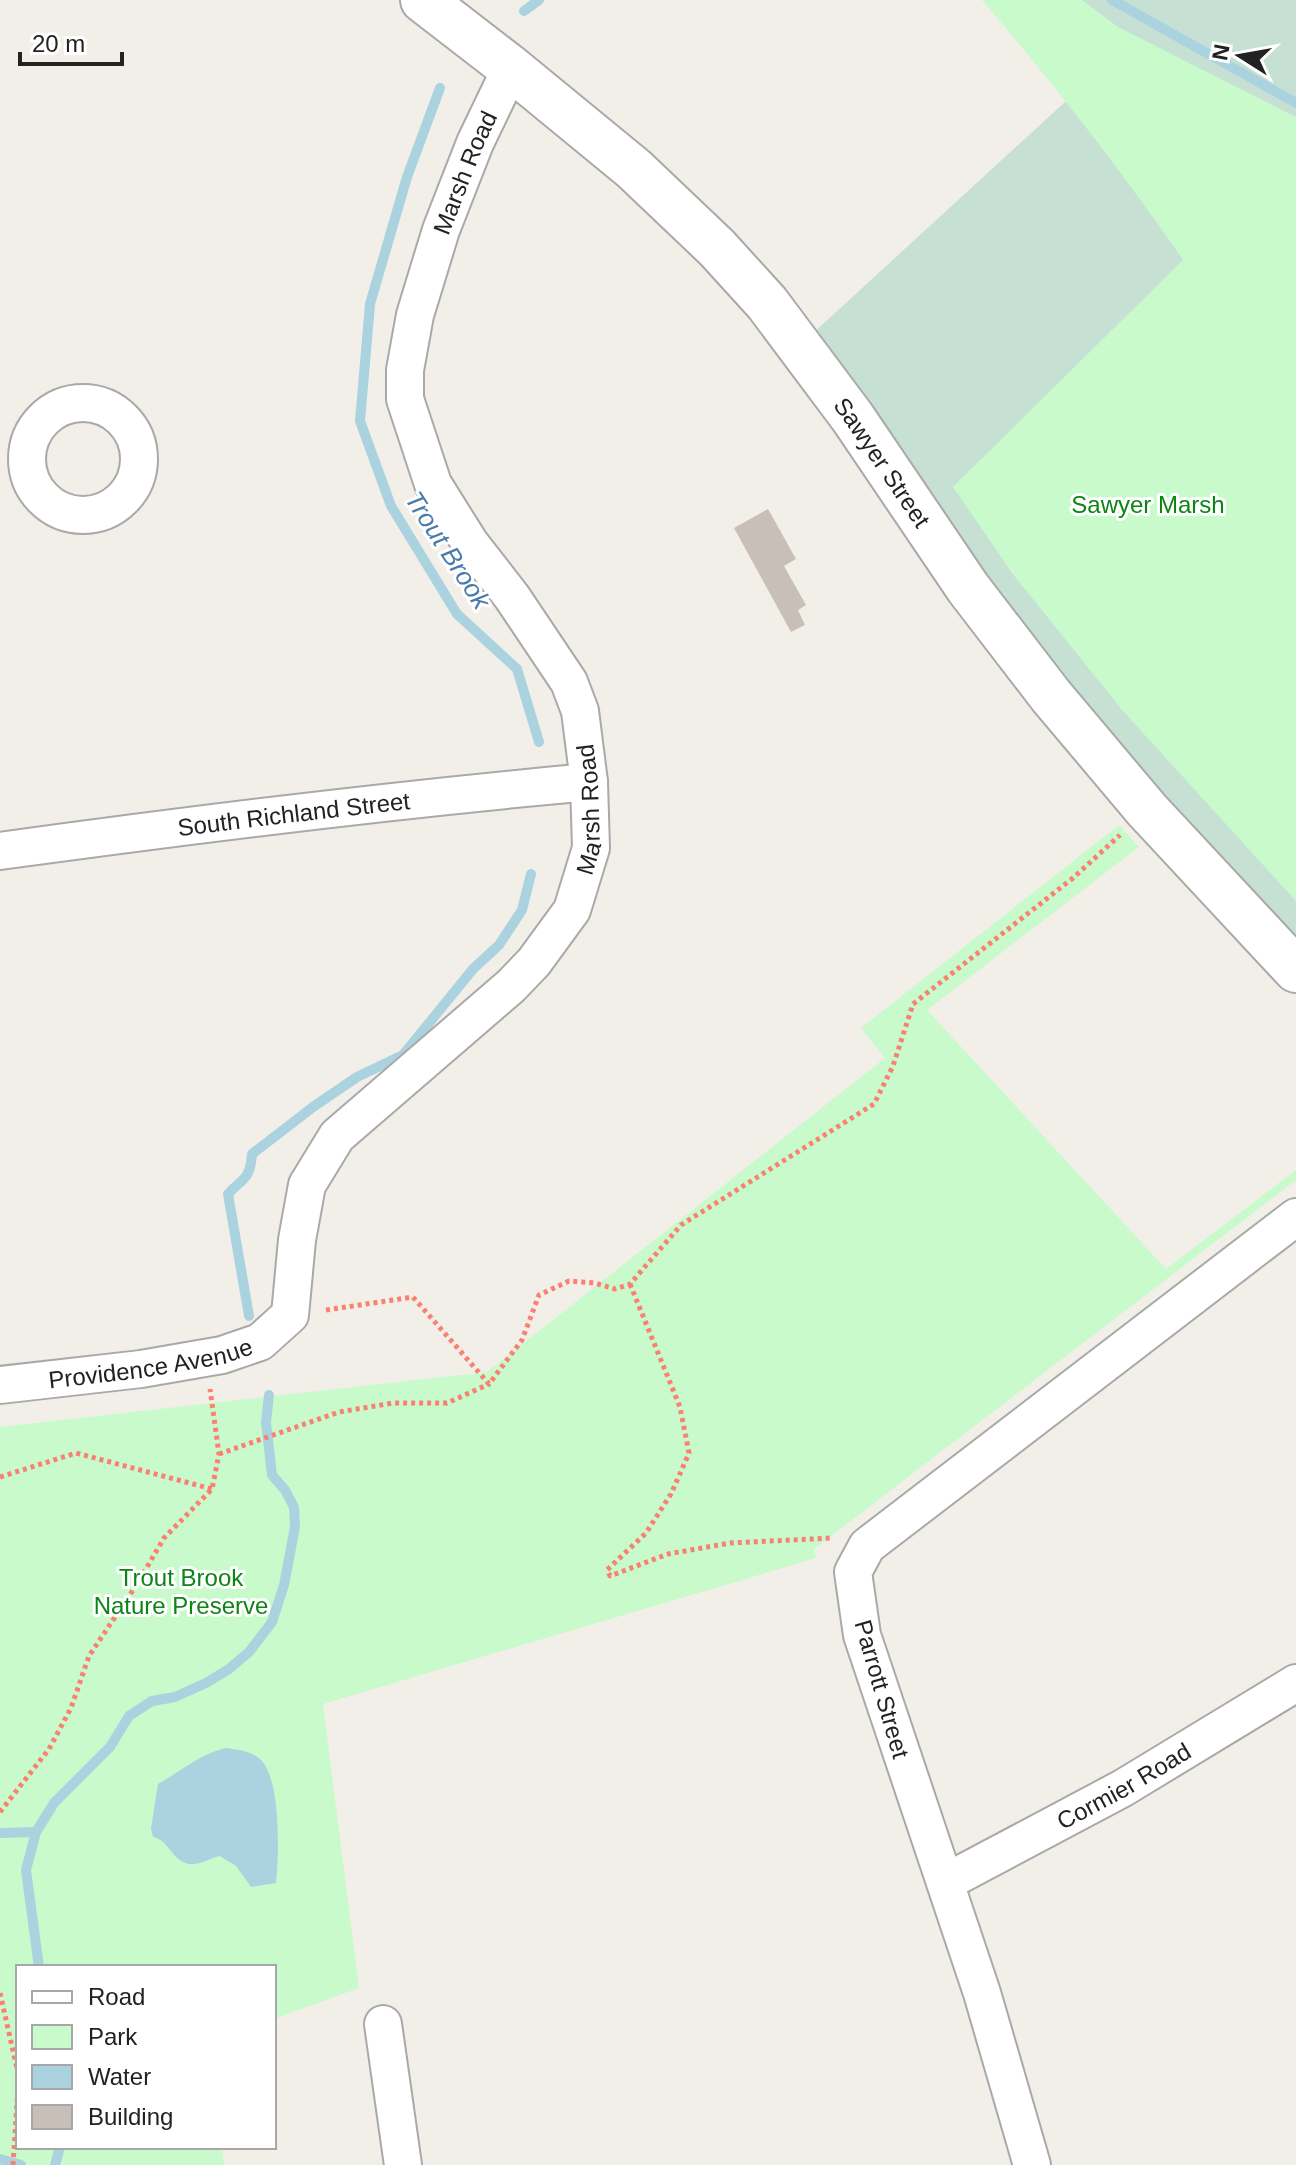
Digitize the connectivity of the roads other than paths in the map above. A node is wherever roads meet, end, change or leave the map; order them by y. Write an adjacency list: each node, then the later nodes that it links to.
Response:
1 (423, 0): 2 (street, Sawyer Street)
2 (511, 68): 3 (street, Marsh Road); 5 (street, Sawyer Street)
3 (589, 782): 4 (street, South Richland Street); 7 (street, Marsh Road)
4 (0, 851)
5 (1296, 970)
6 (1296, 1217): 10 (street, Parrott Street)
7 (290, 1315): 8 (street, Providence Avenue)
8 (0, 1385)
9 (1295, 1685): 10 (street, Cormier Road)
10 (946, 1882): 13 (street, Parrott Street)
11 (383, 2024): 12 (street)
12 (403, 2165)
13 (1032, 2165)

